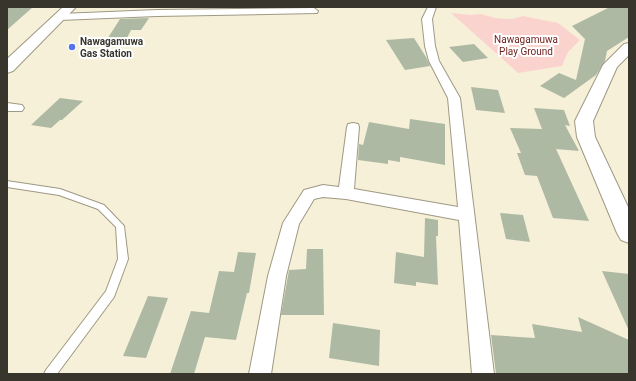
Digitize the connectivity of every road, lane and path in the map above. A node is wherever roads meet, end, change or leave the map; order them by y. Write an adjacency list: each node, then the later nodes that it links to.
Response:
1 (432, 7): 12 (street)
2 (225, 9): 3 (street); 4 (street)
3 (293, 9): 5 (street)
4 (159, 10): 6 (street)
5 (314, 11)
6 (65, 12): 8 (main road)
7 (629, 47): 13 (street)
8 (7, 68)
9 (353, 127): 11 (street)
10 (7, 184): 14 (lane)
11 (346, 194): 12 (street); 15 (street)
12 (466, 215): 16 (street)
13 (629, 233)
14 (50, 374)
15 (260, 374)
16 (483, 374)

